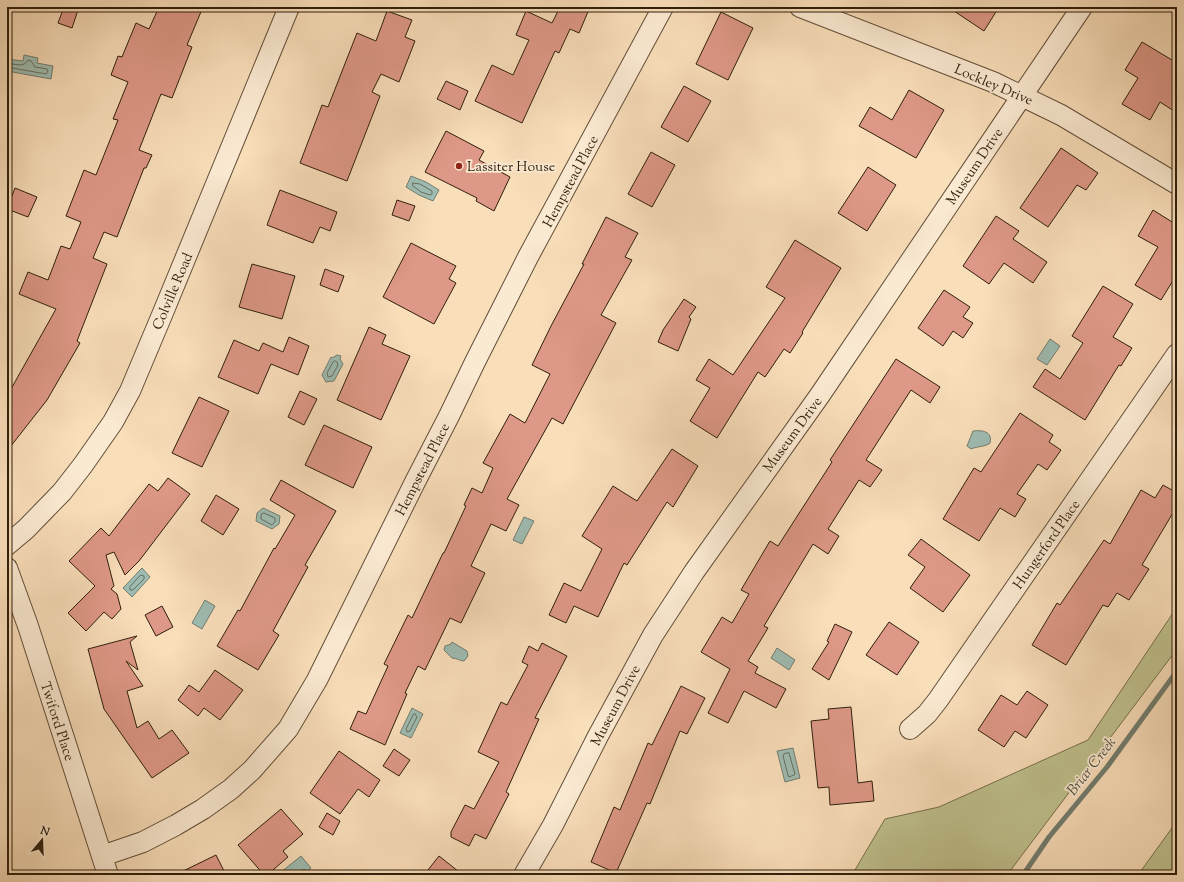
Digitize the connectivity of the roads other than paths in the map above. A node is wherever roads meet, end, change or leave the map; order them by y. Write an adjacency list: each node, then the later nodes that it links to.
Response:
1 (289, 7): 8 (street, Colville Road)
2 (663, 7): 11 (street, Hempstead Place)
3 (800, 7): 5 (street, Lockley Drive)
4 (1082, 7): 5 (street, Museum Drive)
5 (1022, 95): 6 (street, Lockley Drive); 13 (street, Museum Drive)
6 (1177, 184)
7 (1177, 354): 10 (street, Hungerford Place)
8 (7, 545)
9 (7, 568): 11 (street, Twiford Place)
10 (910, 729)
11 (102, 856): 12 (street, Twiford Place)
12 (108, 875)
13 (524, 875)

